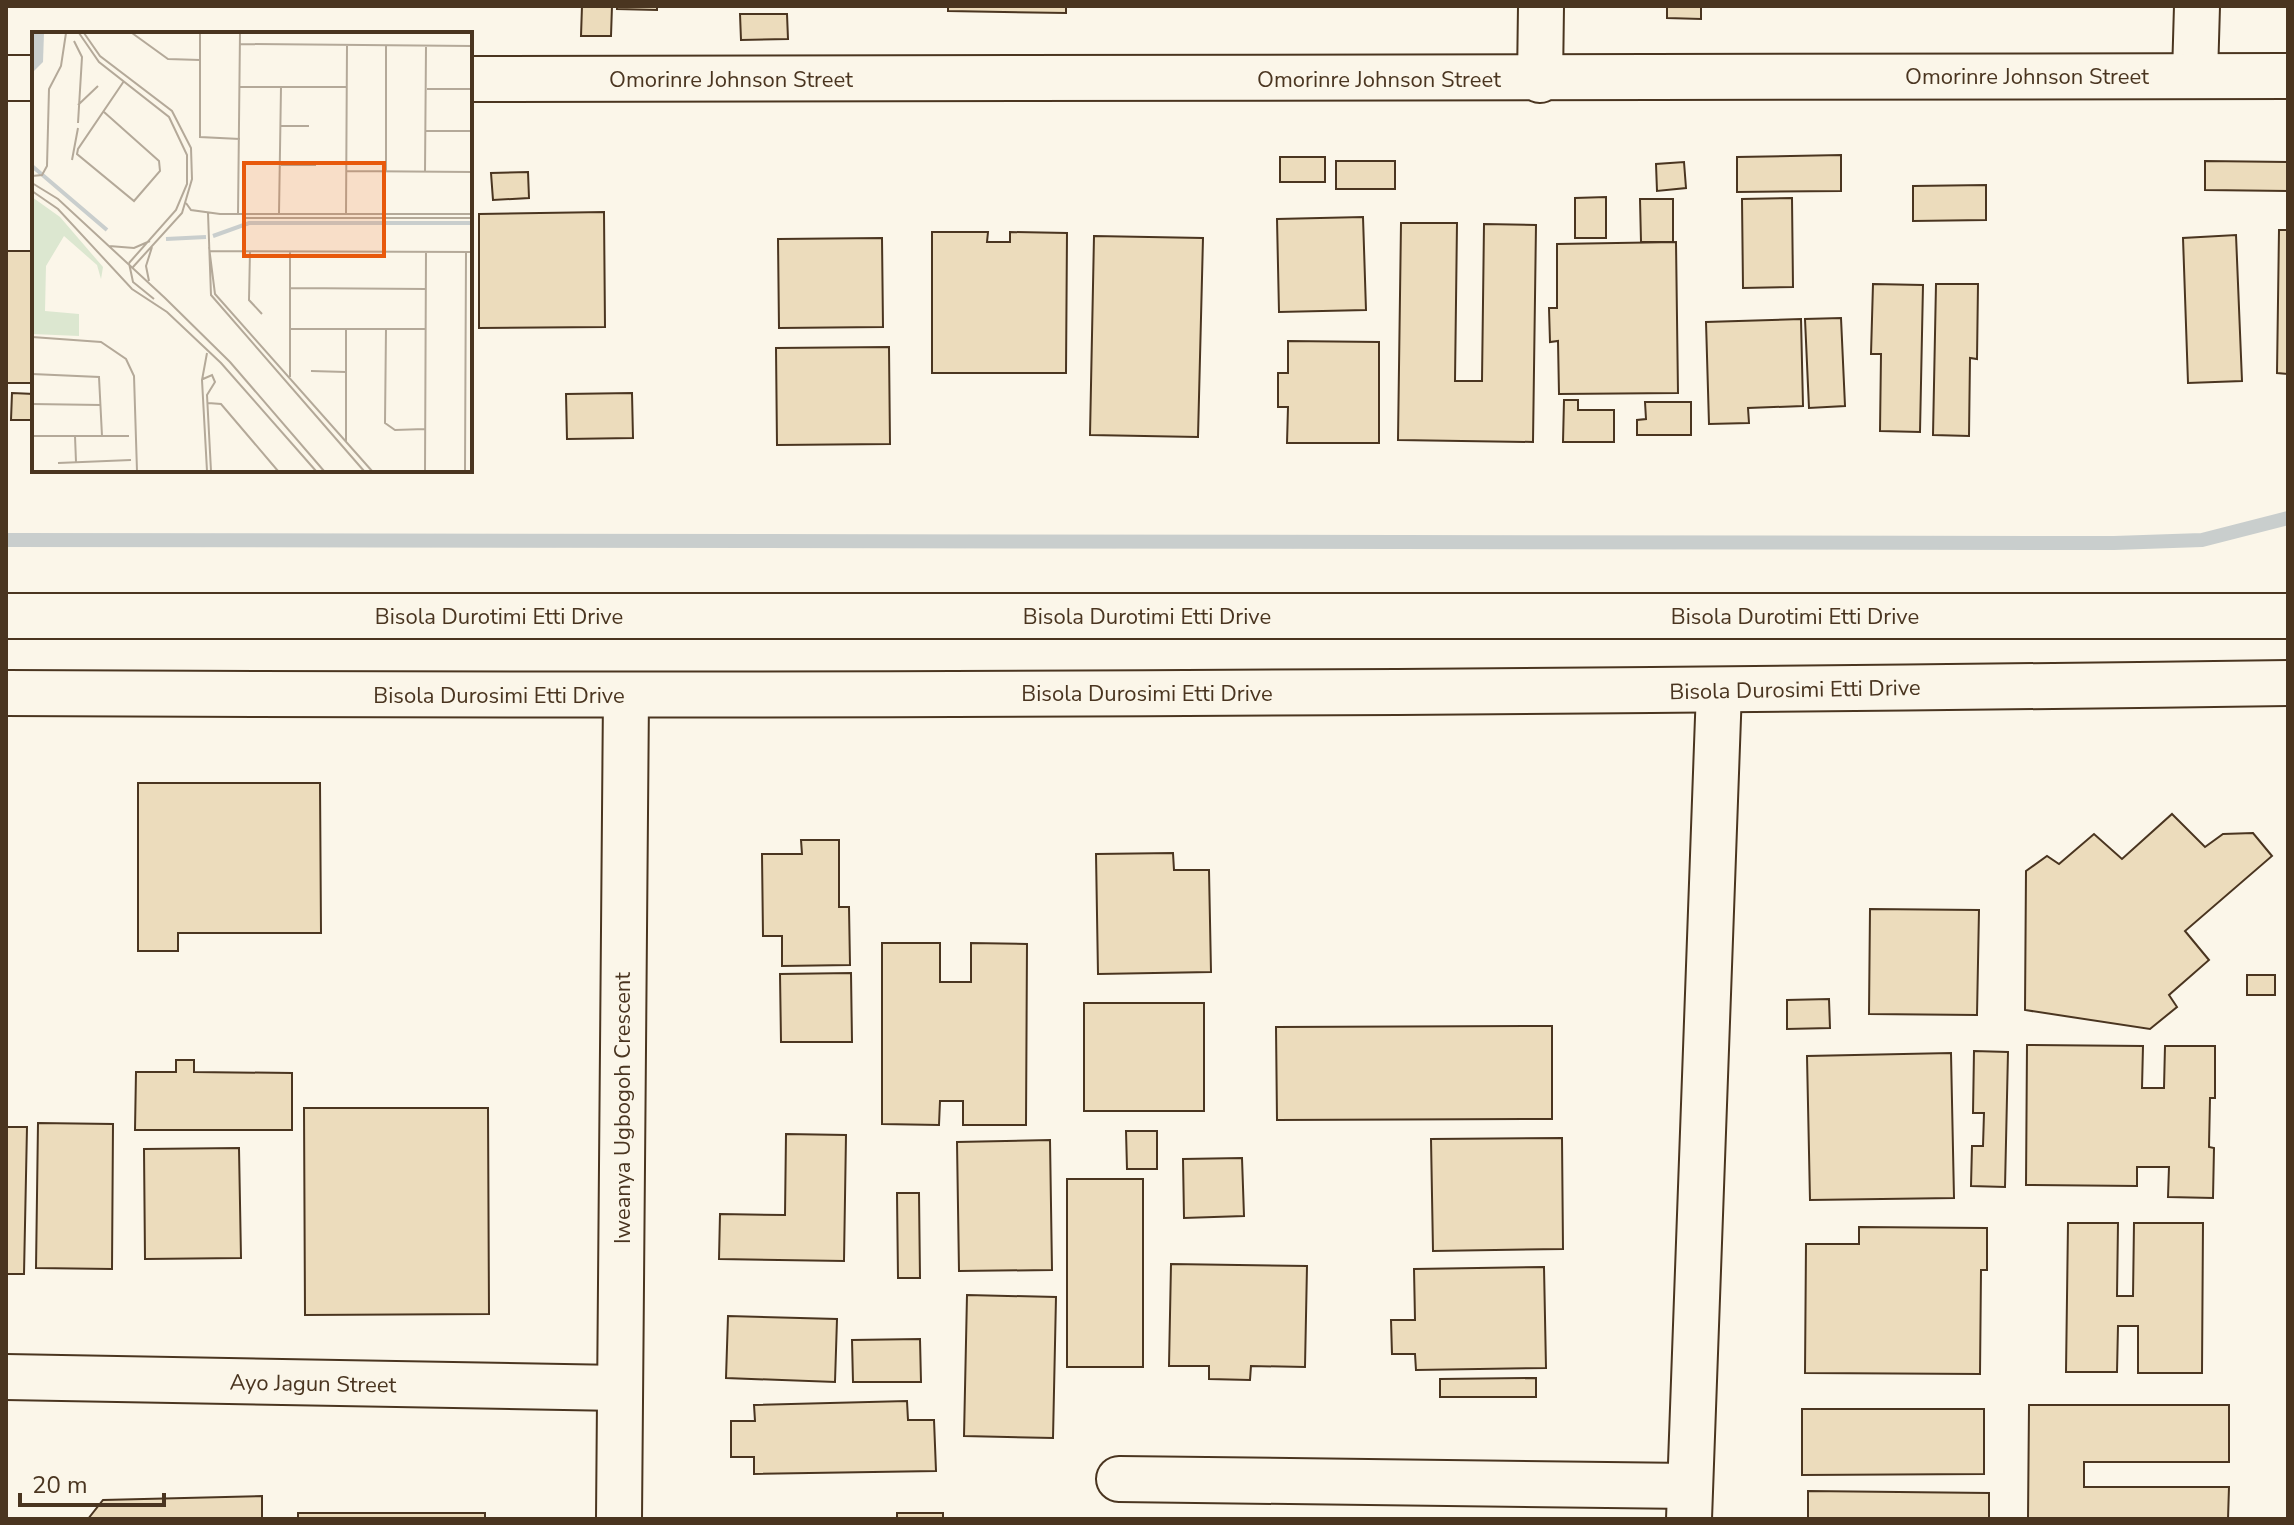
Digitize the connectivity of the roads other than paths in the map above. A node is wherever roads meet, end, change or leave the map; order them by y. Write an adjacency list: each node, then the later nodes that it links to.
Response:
1 (1541, 6): 8 (street)
2 (2197, 6): 3 (street)
3 (2195, 75): 4 (street, Omorinre Johnson Street); 8 (street, Omorinre Johnson Street)
4 (2288, 76)
5 (6, 78): 6 (street)
6 (32, 78)
7 (472, 79): 8 (street, Omorinre Johnson Street)
8 (1540, 80)
9 (6, 616): 10 (street, Bisola Durotimi Etti Drive)
10 (2288, 616)
11 (2288, 683): 12 (street, Bisola Durosimi Etti Drive)
12 (1719, 690): 14 (street, Bisola Durosimi Etti Drive); 18 (street)
13 (6, 693): 14 (street, Bisola Durosimi Etti Drive)
14 (626, 696): 16 (street, Iweanya Ugbogoh Crescent)
15 (6, 1377): 16 (street, Ayo Jagun Street)
16 (620, 1388): 19 (street, Iweanya Ugbogoh Crescent)
17 (1119, 1479): 18 (street)
18 (1690, 1503)
19 (619, 1519)

